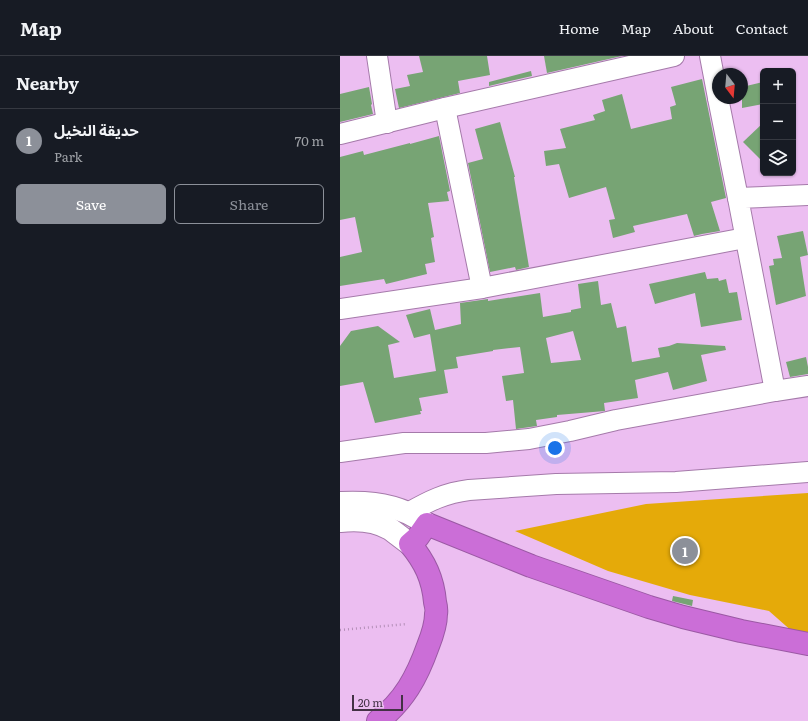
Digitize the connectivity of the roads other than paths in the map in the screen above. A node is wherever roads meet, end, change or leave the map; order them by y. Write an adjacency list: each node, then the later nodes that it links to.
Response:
1 (377, 56): 7 (street)
2 (710, 56): 4 (street)
3 (663, 57): 6 (street)
4 (712, 68)
5 (719, 104): 10 (street)
6 (445, 108): 7 (street); 12 (street)
7 (387, 123): 8 (street)
8 (340, 134)
9 (808, 195): 10 (street)
10 (738, 198): 11 (street)
11 (745, 238): 12 (street); 15 (street)
12 (482, 288): 13 (street)
13 (340, 309)
14 (808, 386): 15 (street)
15 (774, 391): 16 (street)
16 (340, 452)
17 (808, 472): 19 (street)
18 (340, 503): 19 (main road)
19 (418, 518): 21 (highway); 22 (highway)
20 (340, 520): 21 (main road)
21 (410, 544): 23 (highway)
22 (808, 644)
23 (378, 721)

